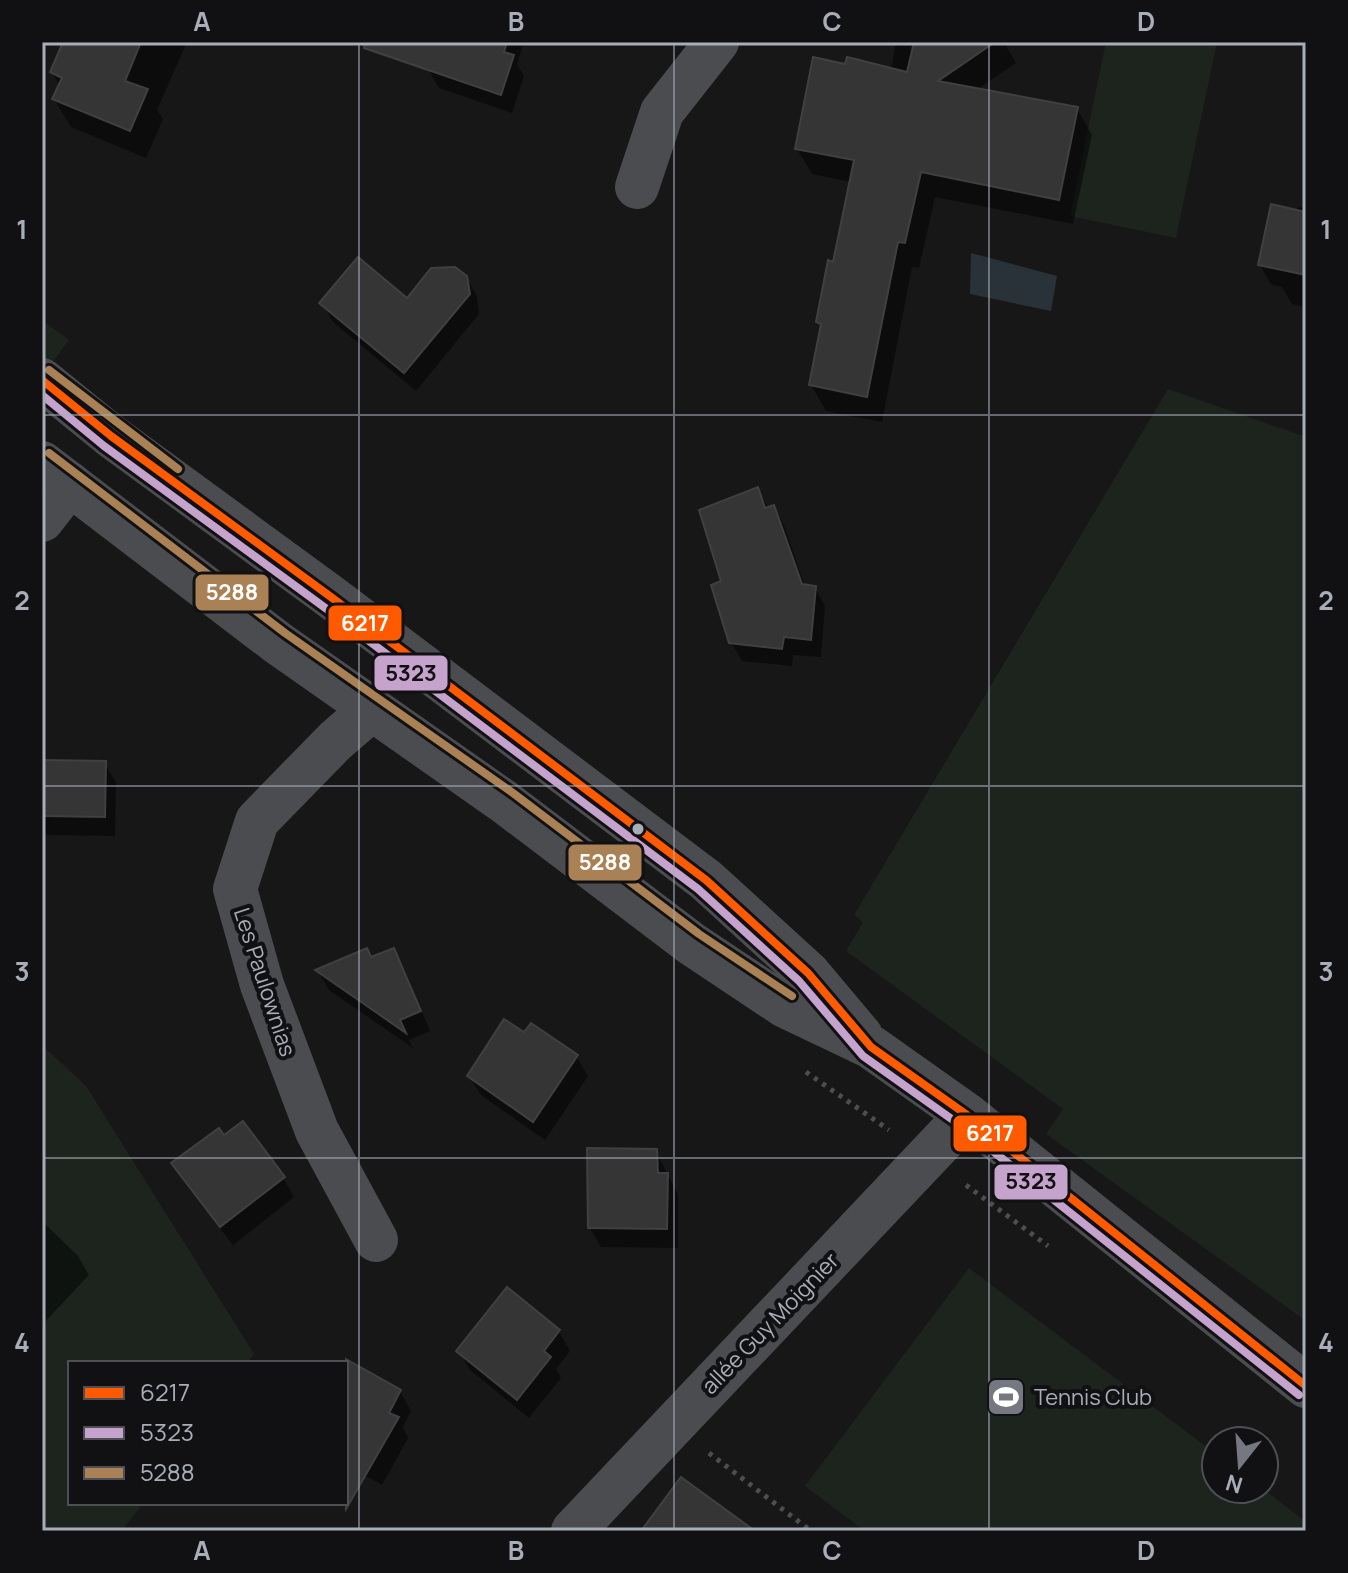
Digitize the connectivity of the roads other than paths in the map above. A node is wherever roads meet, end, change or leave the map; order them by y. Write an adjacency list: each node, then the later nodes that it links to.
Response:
1 (717, 42): 2 (street)
2 (637, 187)
3 (42, 380): 4 (street)
4 (111, 436): 5 (street); 7 (street)
5 (56, 474): 6 (street); 8 (street)
6 (42, 520)
7 (413, 660): 8 (street, Les Paulownias); 9 (street)
8 (372, 709): 9 (street); 11 (street, Les Paulownias)
9 (871, 1047): 10 (street)
10 (967, 1115): 12 (street); 13 (street, allée Guy Moignier)
11 (376, 1240)
12 (1306, 1386)
13 (573, 1531)

